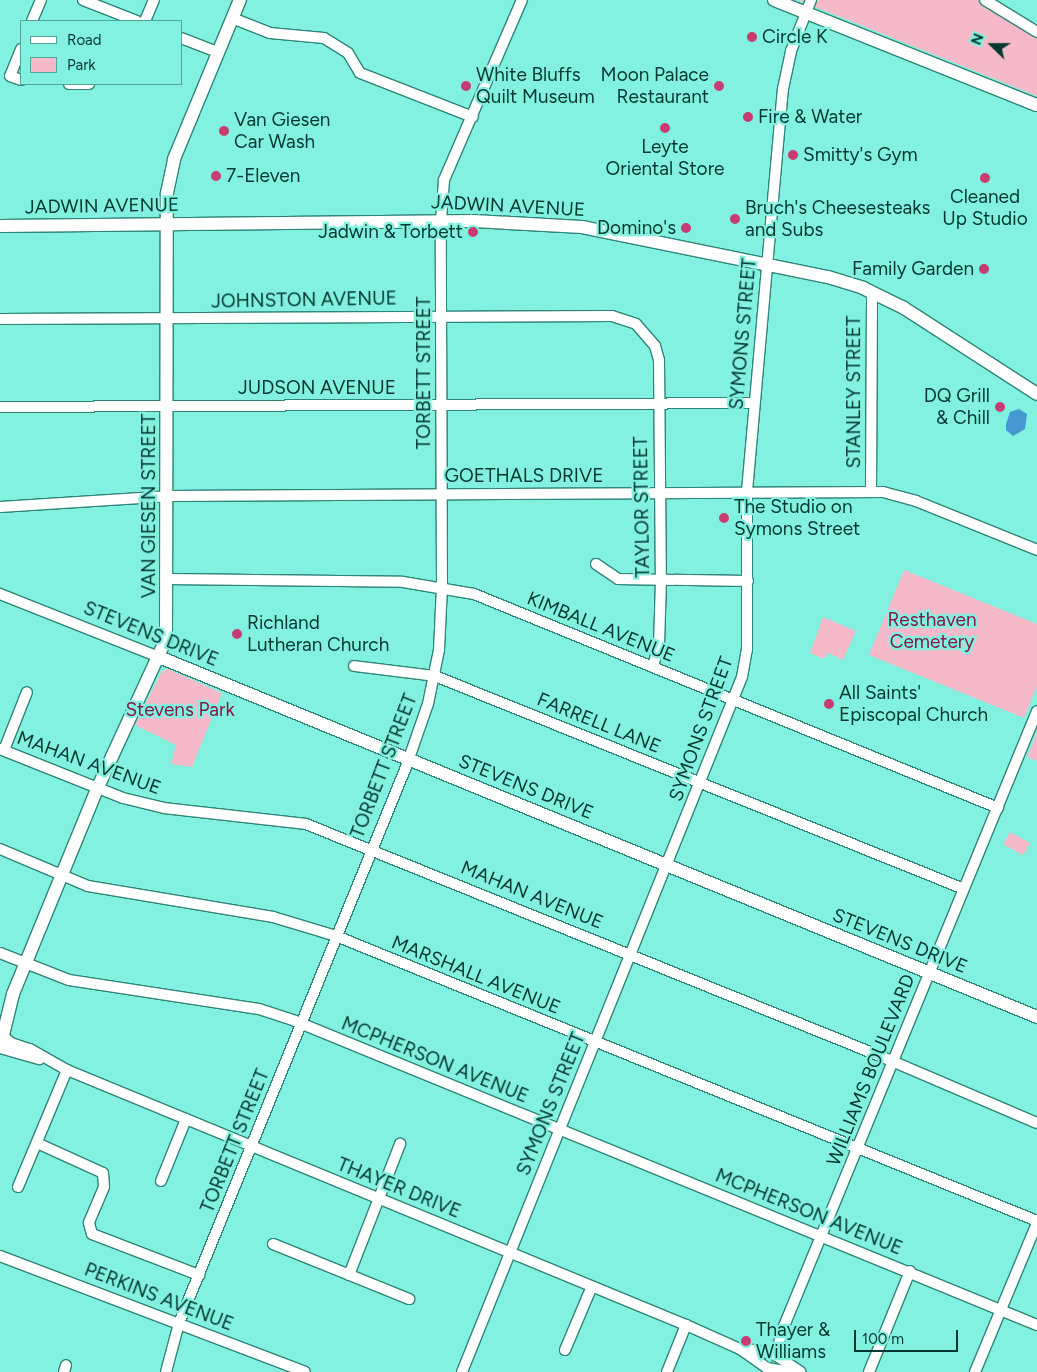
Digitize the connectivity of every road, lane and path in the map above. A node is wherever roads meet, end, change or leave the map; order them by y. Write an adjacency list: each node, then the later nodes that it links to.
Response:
1 (41, 0): 11 (street)
2 (83, 0): 12 (street)
3 (154, 0): 13 (street)
4 (240, 0): 10 (main road, VAN GIESEN STREET)
5 (522, 0): 20 (street, TORBETT STREET)
6 (774, 0): 9 (main road)
7 (811, 0): 9 (street, SYMONS STREET)
8 (985, 0): 14 (street)
9 (806, 13): 19 (main road); 24 (street, SYMONS STREET)
10 (232, 18): 17 (main road, VAN GIESEN STREET); 20 (street)
11 (32, 20)
12 (133, 20)
13 (145, 20)
14 (1037, 32)
15 (182, 38): 17 (street)
16 (20, 51): 18 (street)
17 (218, 52): 22 (main road, VAN GIESEN STREET)
18 (20, 80)
19 (1037, 105)
20 (473, 117): 21 (street, TORBETT STREET)
21 (440, 221): 22 (main road, JADWIN AVENUE); 24 (main road, JADWIN AVENUE); 26 (street, TORBETT STREET)
22 (166, 225): 23 (main road, JADWIN AVENUE); 28 (main road, VAN GIESEN STREET)
23 (0, 226)
24 (766, 264): 25 (main road, JADWIN AVENUE); 31 (street, SYMONS STREET)
25 (872, 292): 30 (main road, JADWIN AVENUE); 37 (street, STANLEY STREET)
26 (442, 316): 28 (street, JOHNSTON AVENUE); 29 (street, JOHNSTON AVENUE); 33 (street, TORBETT STREET)
27 (0, 319): 28 (street, JOHNSTON AVENUE)
28 (167, 319): 34 (main road, VAN GIESEN STREET)
29 (655, 346): 32 (street, TAYLOR STREET)
30 (1037, 394)
31 (754, 403): 32 (street, JUDSON AVENUE); 36 (street, SYMONS STREET)
32 (658, 404): 33 (street, JUDSON AVENUE); 38 (street, TAYLOR STREET)
33 (440, 405): 34 (street, JUDSON AVENUE); 39 (street, TORBETT STREET)
34 (167, 406): 35 (street, JUDSON AVENUE); 40 (main road, VAN GIESEN STREET)
35 (0, 407)
36 (747, 492): 37 (street, GOETHALS DRIVE); 38 (street, GOETHALS DRIVE); 46 (street, SYMONS STREET)
37 (871, 492): 42 (street, GOETHALS DRIVE)
38 (660, 493): 39 (street, GOETHALS DRIVE); 45 (street, TAYLOR STREET)
39 (441, 494): 40 (street, GOETHALS DRIVE); 47 (street, TORBETT STREET)
40 (168, 496): 41 (street, GOETHALS DRIVE); 44 (main road, VAN GIESEN STREET)
41 (0, 507)
42 (1037, 550)
43 (596, 564): 45 (street)
44 (168, 579): 47 (street, KIMBALL AVENUE); 49 (main road, VAN GIESEN STREET)
45 (661, 581): 46 (street); 51 (street, TAYLOR STREET)
46 (748, 581): 54 (street, SYMONS STREET)
47 (442, 587): 51 (street, KIMBALL AVENUE); 52 (street, TORBETT STREET)
48 (0, 594): 49 (street, STEVENS DRIVE)
49 (159, 657): 57 (main road, STEVENS DRIVE); 59 (main road, VAN GIESEN STREET)
50 (354, 666): 52 (street, FARRELL LANE)
51 (653, 667): 54 (street, KIMBALL AVENUE)
52 (435, 676): 57 (street, TORBETT STREET); 58 (street, FARRELL LANE)
53 (27, 692): 56 (street)
54 (734, 700): 58 (street, SYMONS STREET); 60 (street, KIMBALL AVENUE)
55 (1037, 711): 60 (street, WILLIAMS BOULEVARD)
56 (2, 749): 59 (street, MAHAN AVENUE)
57 (409, 759): 62 (street, TORBETT STREET); 63 (main road, STEVENS DRIVE)
58 (701, 783): 63 (street, SYMONS STREET); 65 (street, FARRELL LANE)
59 (98, 787): 62 (street, MAHAN AVENUE); 64 (main road, VAN GIESEN STREET)
60 (998, 808): 65 (street, WILLIAMS BOULEVARD)
61 (0, 849): 64 (street, MARSHALL AVENUE)
62 (372, 849): 66 (street, TORBETT STREET); 68 (street, MAHAN AVENUE)
63 (668, 866): 68 (street, SYMONS STREET); 70 (main road, STEVENS DRIVE)
64 (62, 874): 66 (street, MARSHALL AVENUE); 69 (main road, VAN GIESEN STREET)
65 (964, 889): 70 (street, WILLIAMS BOULEVARD)
66 (336, 936): 74 (street, TORBETT STREET); 76 (street, MARSHALL AVENUE)
67 (0, 953): 69 (street, MCPHERSON AVENUE)
68 (631, 954): 76 (street, SYMONS STREET); 77 (street, MAHAN AVENUE)
69 (26, 964): 71 (main road, VAN GIESEN STREET); 74 (street, MCPHERSON AVENUE)
70 (929, 974): 72 (main road, STEVENS DRIVE); 77 (street, WILLIAMS BOULEVARD)
71 (13, 994): 73 (main road, VAN GIESEN STREET); 75 (main road, VAN GIESEN STREET)
72 (1037, 1017)
73 (0, 1020)
74 (301, 1024): 81 (street, MCPHERSON AVENUE); 84 (street, TORBETT STREET)
75 (1, 1041): 78 (street, THAYER DRIVE)
76 (595, 1042): 81 (street, SYMONS STREET); 85 (street, MARSHALL AVENUE)
77 (893, 1061): 80 (street, MAHAN AVENUE); 85 (street, WILLIAMS BOULEVARD)
78 (67, 1070): 79 (street, THAYER DRIVE); 82 (street)
79 (186, 1119): 84 (street, THAYER DRIVE); 86 (street)
80 (1037, 1123)
81 (560, 1130): 90 (street, MCPHERSON AVENUE); 92 (street, SYMONS STREET)
82 (36, 1143): 87 (street); 96 (street)
83 (400, 1144): 88 (street)
84 (252, 1146): 88 (street, THAYER DRIVE); 96 (street, TORBETT STREET)
85 (857, 1150): 89 (street, MARSHALL AVENUE); 90 (street, WILLIAMS BOULEVARD)
86 (161, 1180)
87 (18, 1187)
88 (380, 1199): 92 (street, THAYER DRIVE); 95 (street)
89 (1037, 1222): 99 (street)
90 (821, 1237): 94 (street, MCPHERSON AVENUE); 104 (street, WILLIAMS BOULEVARD)
91 (273, 1244): 95 (street)
92 (510, 1252): 97 (street, THAYER DRIVE); 107 (street, SYMONS STREET)
93 (0, 1256): 100 (street, PERKINS AVENUE)
94 (910, 1271): 99 (street, MCPHERSON AVENUE); 111 (street)
95 (349, 1274): 98 (street)
96 (199, 1275): 100 (street, TORBETT STREET)
97 (592, 1286): 101 (street, THAYER DRIVE); 103 (street)
98 (409, 1299)
99 (1000, 1309): 102 (street, MCPHERSON AVENUE); 112 (street)
100 (179, 1323): 105 (street, TORBETT STREET); 106 (street, PERKINS AVENUE)
101 (686, 1325): 104 (street, THAYER DRIVE); 108 (street)
102 (1037, 1325)
103 (565, 1350)
104 (769, 1363): 109 (street, THAYER DRIVE); 110 (street, THAYER DRIVE)
105 (166, 1372)
106 (305, 1372)
107 (462, 1372)
108 (667, 1372)
109 (793, 1372)
110 (801, 1372)
111 (869, 1372)
112 (975, 1372)

